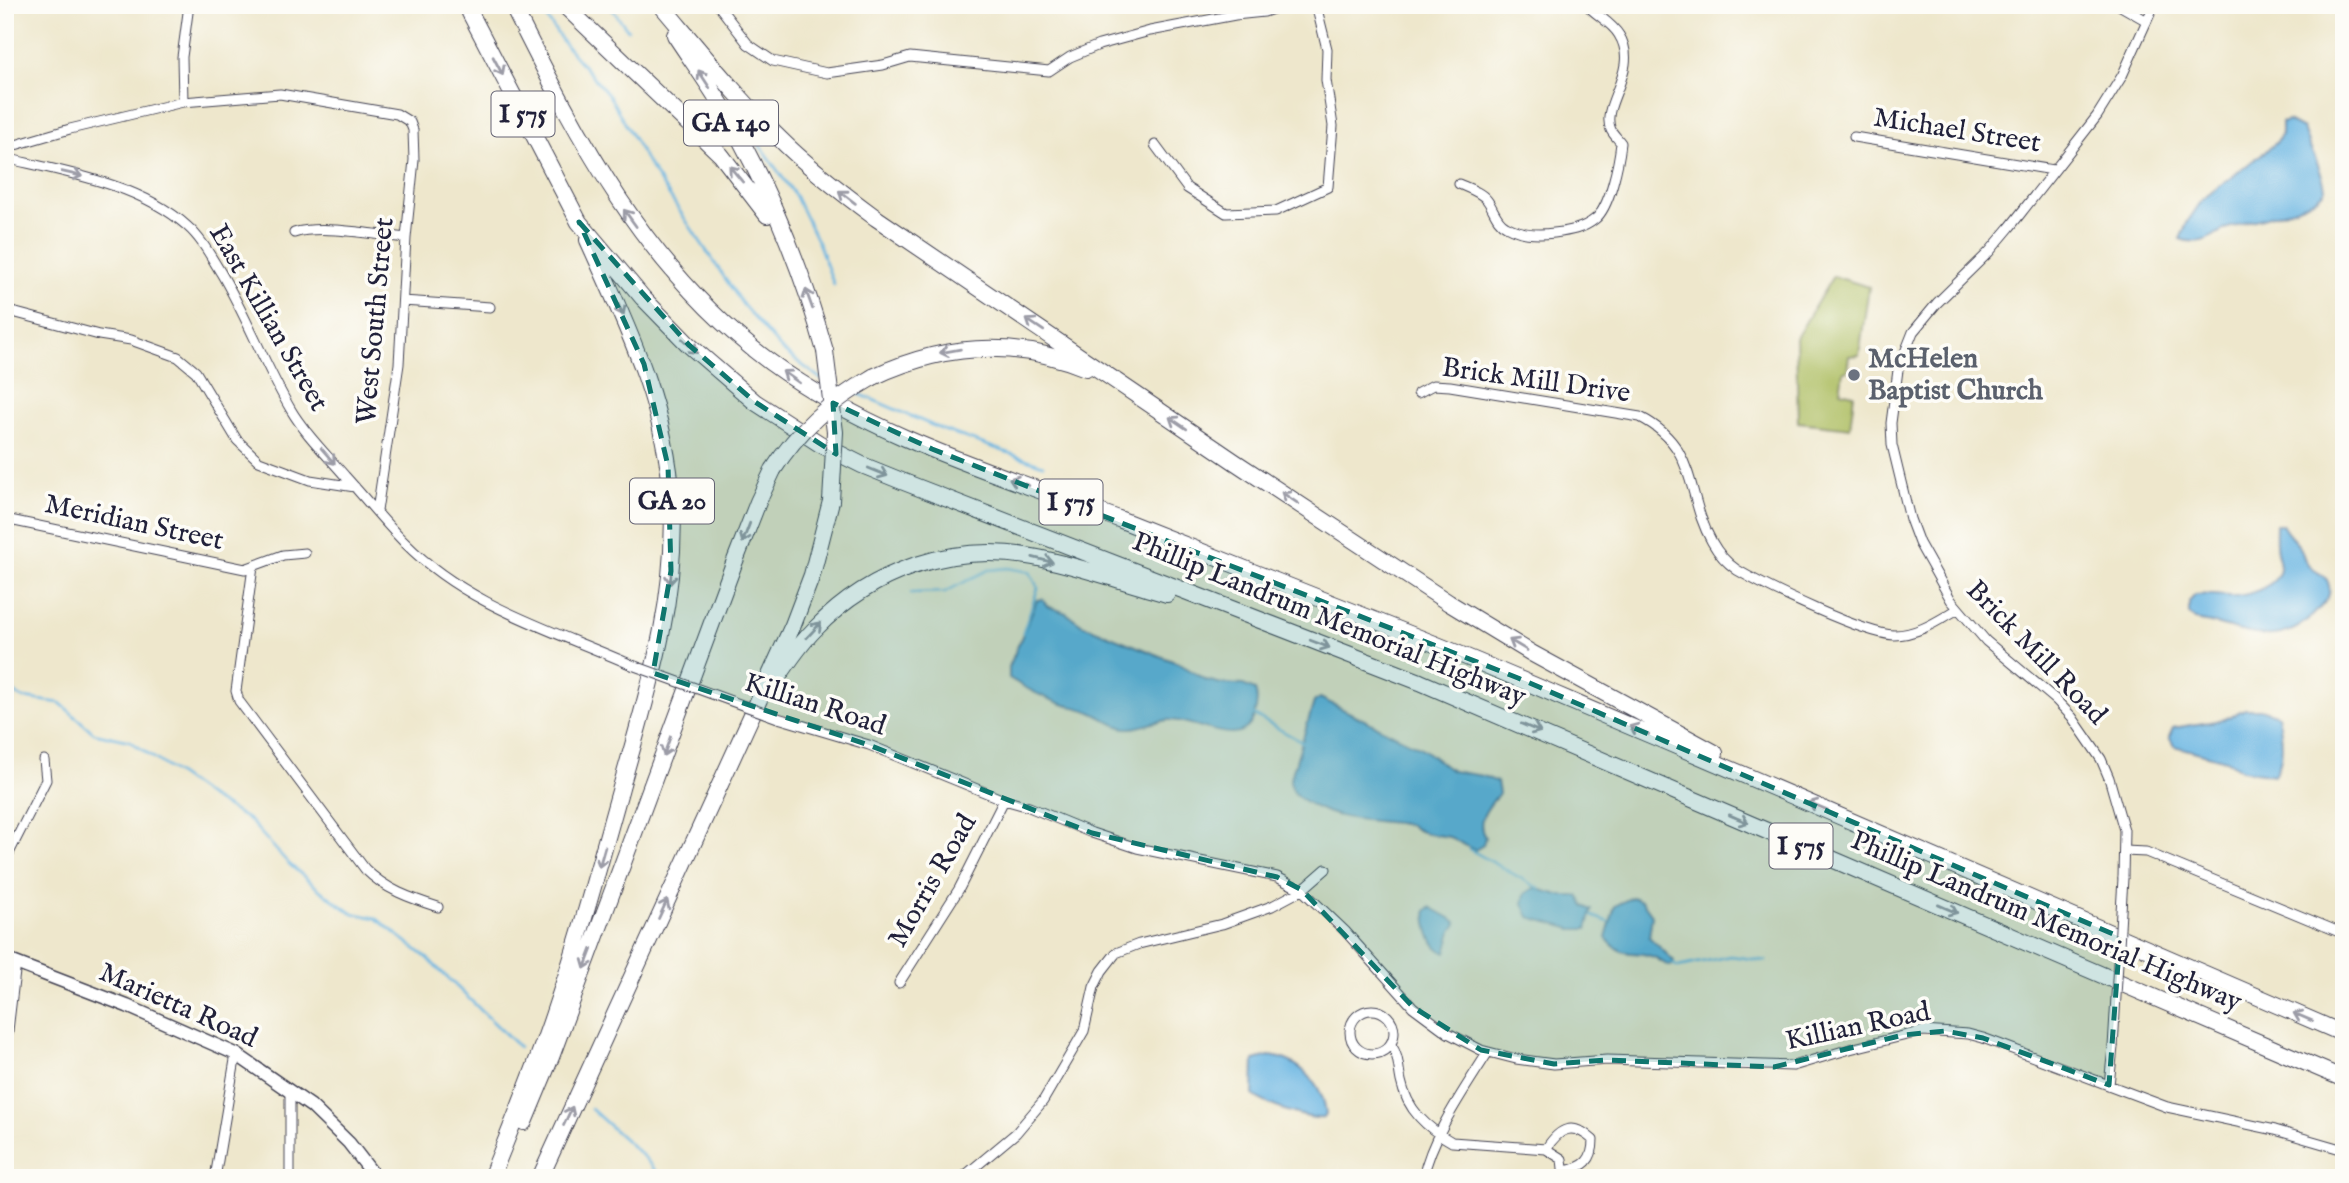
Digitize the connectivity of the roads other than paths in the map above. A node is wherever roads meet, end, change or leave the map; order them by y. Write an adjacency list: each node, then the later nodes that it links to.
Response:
1 (189, 5): 13 (street)
2 (466, 5): 20 (highway, Phillip Landrum Memorial Highway / I 575, one-way to 20)
3 (512, 5): 38 (highway, Phillip Landrum Memorial Highway / I 575, one-way to 3)
4 (564, 5): 23 (highway, one-way to 4)
5 (658, 5): 23 (highway, GA 140, one-way to 5); 27 (highway, one-way to 5)
6 (718, 5): 7 (street)
7 (1286, 5)
8 (1316, 5): 15 (street)
9 (1587, 5): 19 (street)
10 (2119, 5): 12 (street)
11 (2154, 5): 12 (street, Brick Mill Road)
12 (2147, 21): 18 (street, Brick Mill Road)
13 (183, 102): 16 (street); 22 (street, West South Street)
14 (1854, 137): 18 (street, Michael Street)
15 (1155, 145)
16 (5, 148)
17 (5, 158): 29 (street, East Killian Street, one-way to 29)
18 (2053, 170): 34 (street, Brick Mill Road)
19 (1459, 184)
20 (579, 222): 35 (highway, Phillip Landrum Memorial Highway / I 575, one-way to 35); 63 (highway, GA 20, one-way to 63)
21 (294, 233): 22 (street)
22 (406, 238): 24 (street, West South Street)
23 (790, 249): 36 (highway, one-way to 23, bridge)
24 (403, 301): 25 (street); 30 (street, West South Street)
25 (490, 307)
26 (5, 310): 29 (street)
27 (1111, 378): 38 (highway, one-way to 27); 64 (highway, one-way to 64, bridge)
28 (1418, 393): 34 (street, Brick Mill Drive)
29 (355, 487): 30 (street, Killian Road)
30 (377, 511): 39 (street, Killian Road, bridge)
31 (5, 519): 33 (street, Meridian Street)
32 (304, 553): 33 (street)
33 (253, 567): 44 (street)
34 (1958, 609): 40 (street, Brick Mill Road)
35 (1256, 619): 36 (highway, one-way to 35); 53 (highway, Phillip Landrum Memorial Highway / I 575, one-way to 53)
36 (758, 704): 65 (highway, one-way to 36)
37 (44, 760): 41 (street)
38 (1793, 795): 48 (highway, Phillip Landrum Memorial Highway / I 575, one-way to 38)
39 (1004, 800): 43 (street, Killian Road); 47 (street, Morris Road)
40 (2124, 851): 45 (street); 54 (street, Brick Mill Road, bridge)
41 (5, 862)
42 (1326, 869): 43 (street)
43 (1302, 890): 50 (street, Killian Road); 66 (street)
44 (438, 906)
45 (2344, 934)
46 (11, 961): 51 (street, Marietta Road); 52 (street)
47 (899, 983)
48 (2344, 1034)
49 (1391, 1045): 49 (street); 56 (street)
50 (1488, 1052): 54 (street, Killian Road); 56 (street)
51 (236, 1054): 55 (street, Marietta Road); 60 (street)
52 (5, 1056)
53 (2344, 1079)
54 (2109, 1085): 58 (street, Killian Road)
55 (290, 1091): 61 (street); 62 (street, Marietta Road)
56 (1440, 1135): 57 (street); 67 (street)
57 (1546, 1149): 59 (street); 59 (street)
58 (2344, 1150)
59 (1564, 1174)
60 (215, 1178)
61 (290, 1178)
62 (376, 1178)
63 (491, 1178)
64 (497, 1178)
65 (540, 1178)
66 (962, 1178)
67 (1423, 1178)

